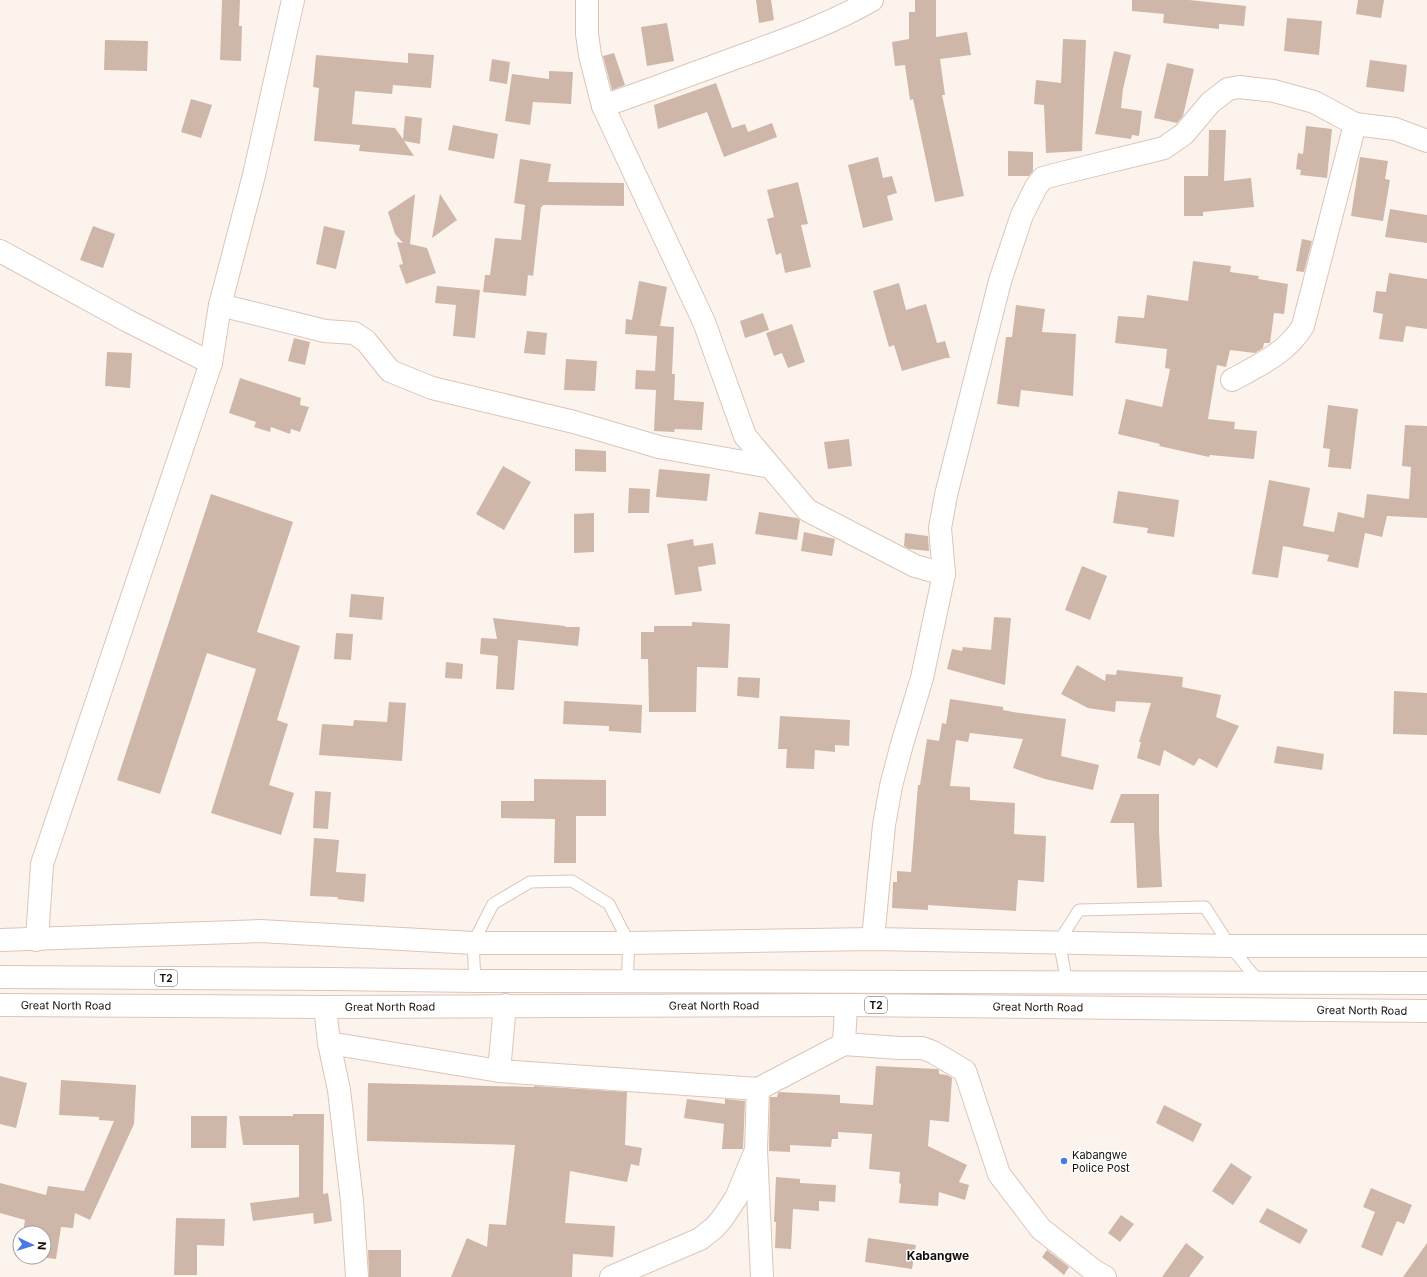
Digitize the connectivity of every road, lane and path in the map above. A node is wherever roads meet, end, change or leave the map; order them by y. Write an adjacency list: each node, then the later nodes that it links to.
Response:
1 (293, 0): 9 (street)
2 (587, 0): 5 (street)
3 (872, 0): 4 (street)
4 (852, 7): 5 (street)
5 (603, 106): 12 (street)
6 (1355, 124): 7 (street); 11 (street); 13 (street)
7 (1427, 141)
8 (0, 251): 10 (street)
9 (220, 305): 10 (street); 12 (street)
10 (211, 363): 16 (street)
11 (1232, 380)
12 (771, 467): 13 (street)
13 (944, 574): 14 (street)
14 (873, 939): 17 (street); 19 (street)
15 (0, 940): 16 (street)
16 (37, 940): 18 (street)
17 (1059, 942): 20 (street); 20 (lane); 25 (lane)
18 (474, 943): 19 (street); 19 (lane); 24 (lane)
19 (629, 943): 23 (lane)
20 (1230, 946): 21 (street); 26 (lane)
21 (1427, 946)
22 (0, 977): 24 (street, T2)
23 (627, 980): 24 (street, T2); 25 (street, T2)
24 (475, 981)
25 (1067, 983): 26 (street, T2)
26 (1260, 983): 27 (street, T2)
27 (1427, 983)
28 (846, 1004): 30 (street, Great North Road / T2); 32 (street, Great North Road / T2); 34 (street)
29 (0, 1005): 31 (street, Great North Road / T2)
30 (505, 1005): 31 (street, Great North Road / T2); 35 (street)
31 (325, 1007): 33 (street)
32 (1427, 1011)
33 (329, 1043): 35 (street); 38 (street)
34 (844, 1044): 36 (street); 41 (street)
35 (499, 1071): 36 (street)
36 (758, 1089): 37 (street)
37 (756, 1150): 39 (street); 40 (street)
38 (357, 1277)
39 (611, 1277)
40 (762, 1277)
41 (1105, 1277)

